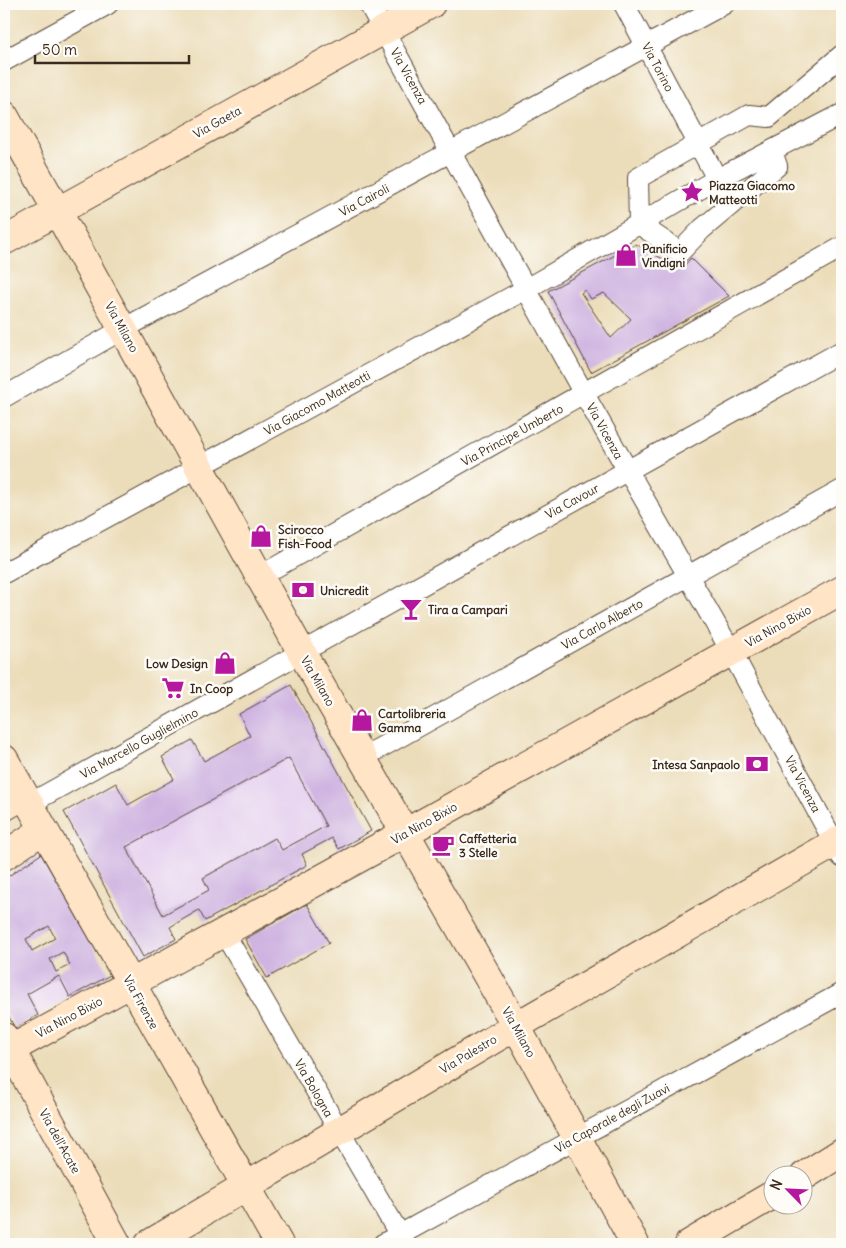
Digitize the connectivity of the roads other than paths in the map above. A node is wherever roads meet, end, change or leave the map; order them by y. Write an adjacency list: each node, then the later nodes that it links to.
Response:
1 (108, 4): 9 (street)
2 (369, 4): 6 (street, Via Vicenza)
3 (431, 4): 6 (street, Via Gaeta)
4 (624, 4): 7 (street, Via Torino)
5 (724, 4): 7 (street, Via Cairoli)
6 (384, 30): 14 (street, Via Vicenza); 17 (street, Via Gaeta)
7 (648, 47): 12 (street, Via Torino); 14 (street, Via Cairoli)
8 (842, 55): 12 (street)
9 (4, 61)
10 (842, 114): 13 (street, Via Giacomo Matteotti)
11 (4, 115): 17 (street, Via Milano)
12 (696, 136): 15 (street, Via Torino); 18 (street)
13 (772, 151): 15 (street, Via Giacomo Matteotti); 16 (street)
14 (450, 153): 21 (street, Via Vicenza); 22 (street, Via Cairoli)
15 (718, 179): 16 (street, Via Torino); 18 (street, Via Giacomo Matteotti)
16 (731, 204): 18 (street)
17 (57, 211): 19 (street, Via Gaeta); 22 (street, Via Milano)
18 (634, 227): 21 (street, Via Giacomo Matteotti)
19 (4, 241)
20 (842, 247): 24 (street, Via Principe Umberto)
21 (526, 289): 24 (street, Via Vicenza); 26 (street, Via Giacomo Matteotti)
22 (123, 330): 25 (street, Via Cairoli); 26 (street, Via Milano)
23 (842, 351): 27 (street, Via Cavour)
24 (584, 394): 27 (street, Via Vicenza); 31 (street, Via Principe Umberto)
25 (4, 396)
26 (200, 466): 29 (street, Via Giacomo Matteotti); 31 (street, Via Milano)
27 (628, 470): 30 (street, Via Vicenza); 34 (street, Via Cavour)
28 (842, 490): 30 (street, Via Carlo Alberto)
29 (4, 573)
30 (688, 575): 33 (street, Via Vicenza); 35 (street, Via Carlo Alberto)
31 (260, 576): 34 (street, Via Milano)
32 (842, 590): 33 (street, Via Nino Bixio)
33 (731, 651): 39 (street, Via Nino Bixio); 40 (street, Via Vicenza)
34 (302, 653): 35 (street, Via Milano); 37 (street, Via Marcello Guglielmino)
35 (362, 758): 39 (street, Via Milano)
36 (4, 760): 37 (street, Via Firenze)
37 (19, 802): 38 (street, Via Firenze)
38 (43, 830): 41 (street); 43 (street, Via Firenze)
39 (405, 833): 42 (street, Via Nino Bixio); 45 (street, Via Milano)
40 (840, 846): 45 (street, Via Palestro)
41 (4, 856)
42 (223, 931): 43 (street, Via Nino Bixio); 47 (street, Via Bologna)
43 (130, 984): 46 (street, Via Nino Bixio); 51 (street, Via Firenze)
44 (842, 993): 48 (street, Via Caporale degli Zuavi)
45 (516, 1026): 47 (street, Via Palestro); 48 (street, Via Milano)
46 (6, 1046): 54 (street, Via dell'Acate)
47 (339, 1131): 51 (street, Via Palestro); 53 (street, Via Bologna)
48 (577, 1137): 53 (street, Via Caporale degli Zuavi); 57 (street, Via Milano)
49 (842, 1152): 50 (street)
50 (814, 1170)
51 (245, 1188): 55 (street, Via Palestro); 56 (street, Via Firenze)
52 (764, 1200): 58 (street)
53 (396, 1241)
54 (117, 1244)
55 (149, 1244)
56 (278, 1244)
57 (635, 1244)
58 (689, 1244)

